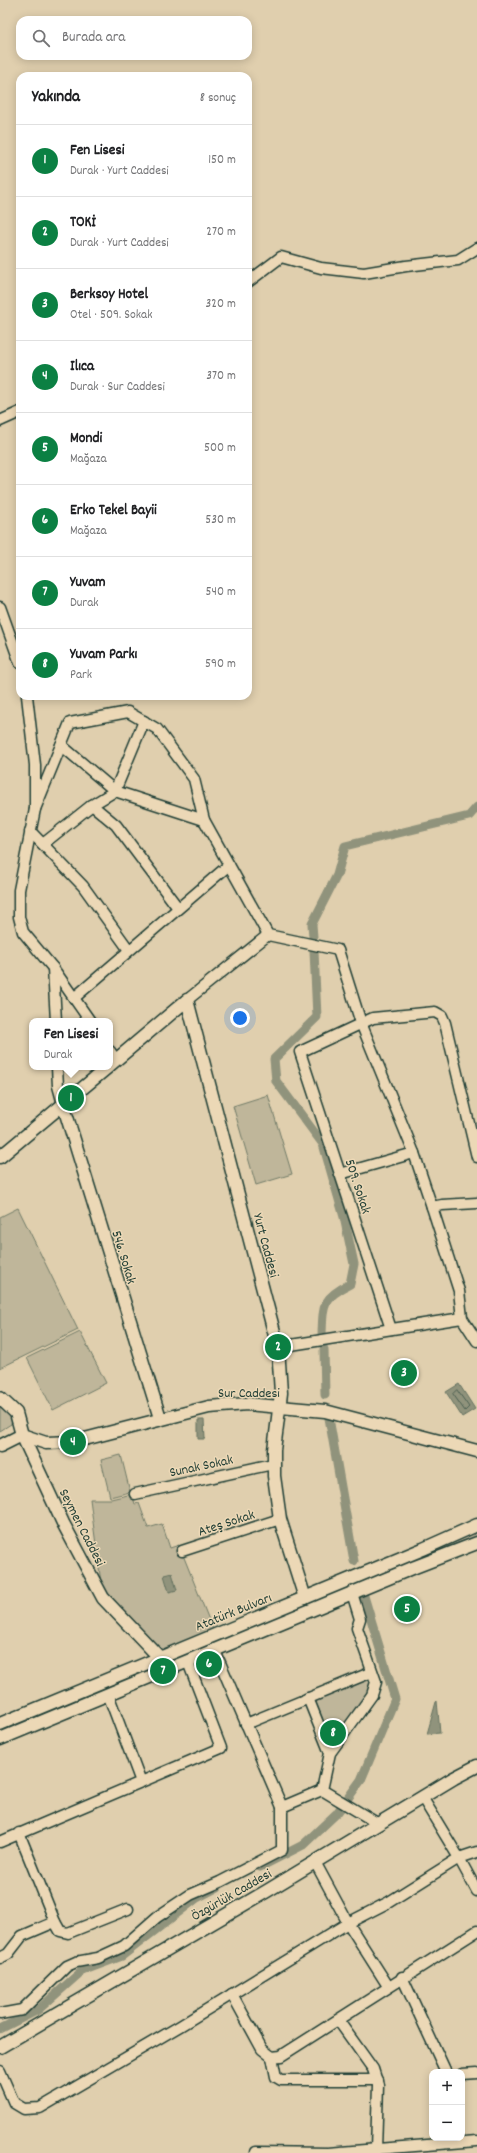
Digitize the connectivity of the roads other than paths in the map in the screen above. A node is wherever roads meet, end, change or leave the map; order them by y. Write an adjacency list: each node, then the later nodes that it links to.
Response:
1 (477, 248): 2 (street)
2 (252, 279)
3 (16, 414): 4 (street)
4 (0, 421)
5 (0, 607): 6 (street)
6 (16, 652)
7 (27, 700): 12 (street)
8 (144, 721): 9 (street); 10 (street); 13 (street)
9 (61, 745): 10 (street); 12 (street)
10 (115, 791): 11 (street); 13 (street)
11 (92, 805): 15 (street); 17 (street)
12 (35, 809): 14 (street)
13 (204, 820): 16 (street)
14 (30, 831): 15 (street); 20 (street)
15 (43, 844): 19 (street)
16 (229, 865): 17 (street); 18 (street)
17 (178, 908): 19 (street)
18 (268, 935): 22 (street); 25 (street)
19 (129, 950): 21 (street)
20 (54, 968): 21 (street); 23 (street)
21 (74, 998): 24 (street)
22 (187, 1000): 26 (main road); 39 (main road, Yurt Caddesi)
23 (56, 1018)
24 (88, 1018)
25 (361, 1023): 30 (street); 32 (street); 33 (street, 509. Sokak)
26 (113, 1059)
27 (57, 1070): 29 (street)
28 (101, 1070): 29 (main road)
29 (63, 1104): 31 (main road); 42 (main road, 546. Sokak)
30 (414, 1153): 33 (street); 35 (street)
31 (0, 1157)
32 (477, 1157)
33 (340, 1174): 37 (street, 509. Sokak)
34 (477, 1203): 35 (street)
35 (432, 1207): 36 (street)
36 (462, 1318): 37 (street); 38 (street)
37 (391, 1329): 39 (street)
38 (477, 1341)
39 (278, 1347): 41 (main road, Yurt Caddesi)
40 (0, 1398): 43 (main road, Seymen Caddesi)
41 (279, 1407): 42 (main road, Sur Caddesi); 45 (main road, Sur Caddesi); 46 (main road, Yurt Caddesi)
42 (160, 1418): 43 (main road, Sur Caddesi)
43 (22, 1435): 44 (main road); 55 (main road, Seymen Caddesi)
44 (0, 1446)
45 (477, 1451)
46 (273, 1464): 47 (street, Sunak Sokak); 48 (main road, Yurt Caddesi)
47 (135, 1494)
48 (280, 1518): 51 (street, Ateş Sokak); 53 (main road, Yurt Caddesi)
49 (477, 1525): 53 (main road, Atatürk Bulvarı)
50 (477, 1543): 52 (main road, Atatürk Bulvarı)
51 (182, 1551)
52 (352, 1594): 54 (main road, Atatürk Bulvarı); 57 (street)
53 (305, 1598): 55 (main road, Atatürk Bulvarı)
54 (215, 1651): 56 (main road, Atatürk Bulvarı); 61 (street)
55 (160, 1658): 60 (main road, Atatürk Bulvarı)
56 (188, 1662): 58 (main road, Atatürk Bulvarı); 65 (street)
57 (372, 1672): 59 (street); 63 (street)
58 (108, 1694): 62 (main road, Atatürk Bulvarı); 65 (street)
59 (308, 1698): 61 (street); 63 (street)
60 (0, 1724)
61 (246, 1724): 68 (street)
62 (0, 1739)
63 (330, 1753): 66 (street)
64 (477, 1766): 67 (main road, Özgürlük Caddesi)
65 (141, 1782): 70 (street)
66 (322, 1790): 68 (street); 69 (street)
67 (422, 1797): 69 (main road, Özgürlük Caddesi); 73 (street)
68 (282, 1807): 84 (street)
69 (377, 1823): 74 (main road, Özgürlük Caddesi)
70 (19, 1834): 71 (street); 77 (street)
71 (0, 1842)
72 (477, 1852): 73 (street)
73 (459, 1858): 75 (street); 78 (street)
74 (315, 1862): 78 (street); 86 (main road, Özgürlük Caddesi)
75 (477, 1891)
76 (128, 1909): 77 (street)
77 (55, 1922): 80 (street)
78 (348, 1923): 82 (street); 83 (street)
79 (477, 1931): 81 (street)
80 (0, 1958)
81 (402, 1977): 82 (street); 88 (street)
82 (388, 1986): 85 (street)
83 (232, 1994): 87 (street); 89 (street)
84 (0, 2014)
85 (338, 2020): 87 (street); 92 (street)
86 (0, 2047)
87 (272, 2057): 92 (street)
88 (445, 2069)
89 (0, 2071)
90 (477, 2073): 91 (street)
91 (465, 2074)
92 (377, 2080): 96 (street)
93 (444, 2141): 96 (street)
94 (465, 2141): 95 (street)
95 (477, 2141)
96 (376, 2150): 97 (street)
97 (256, 2152)

